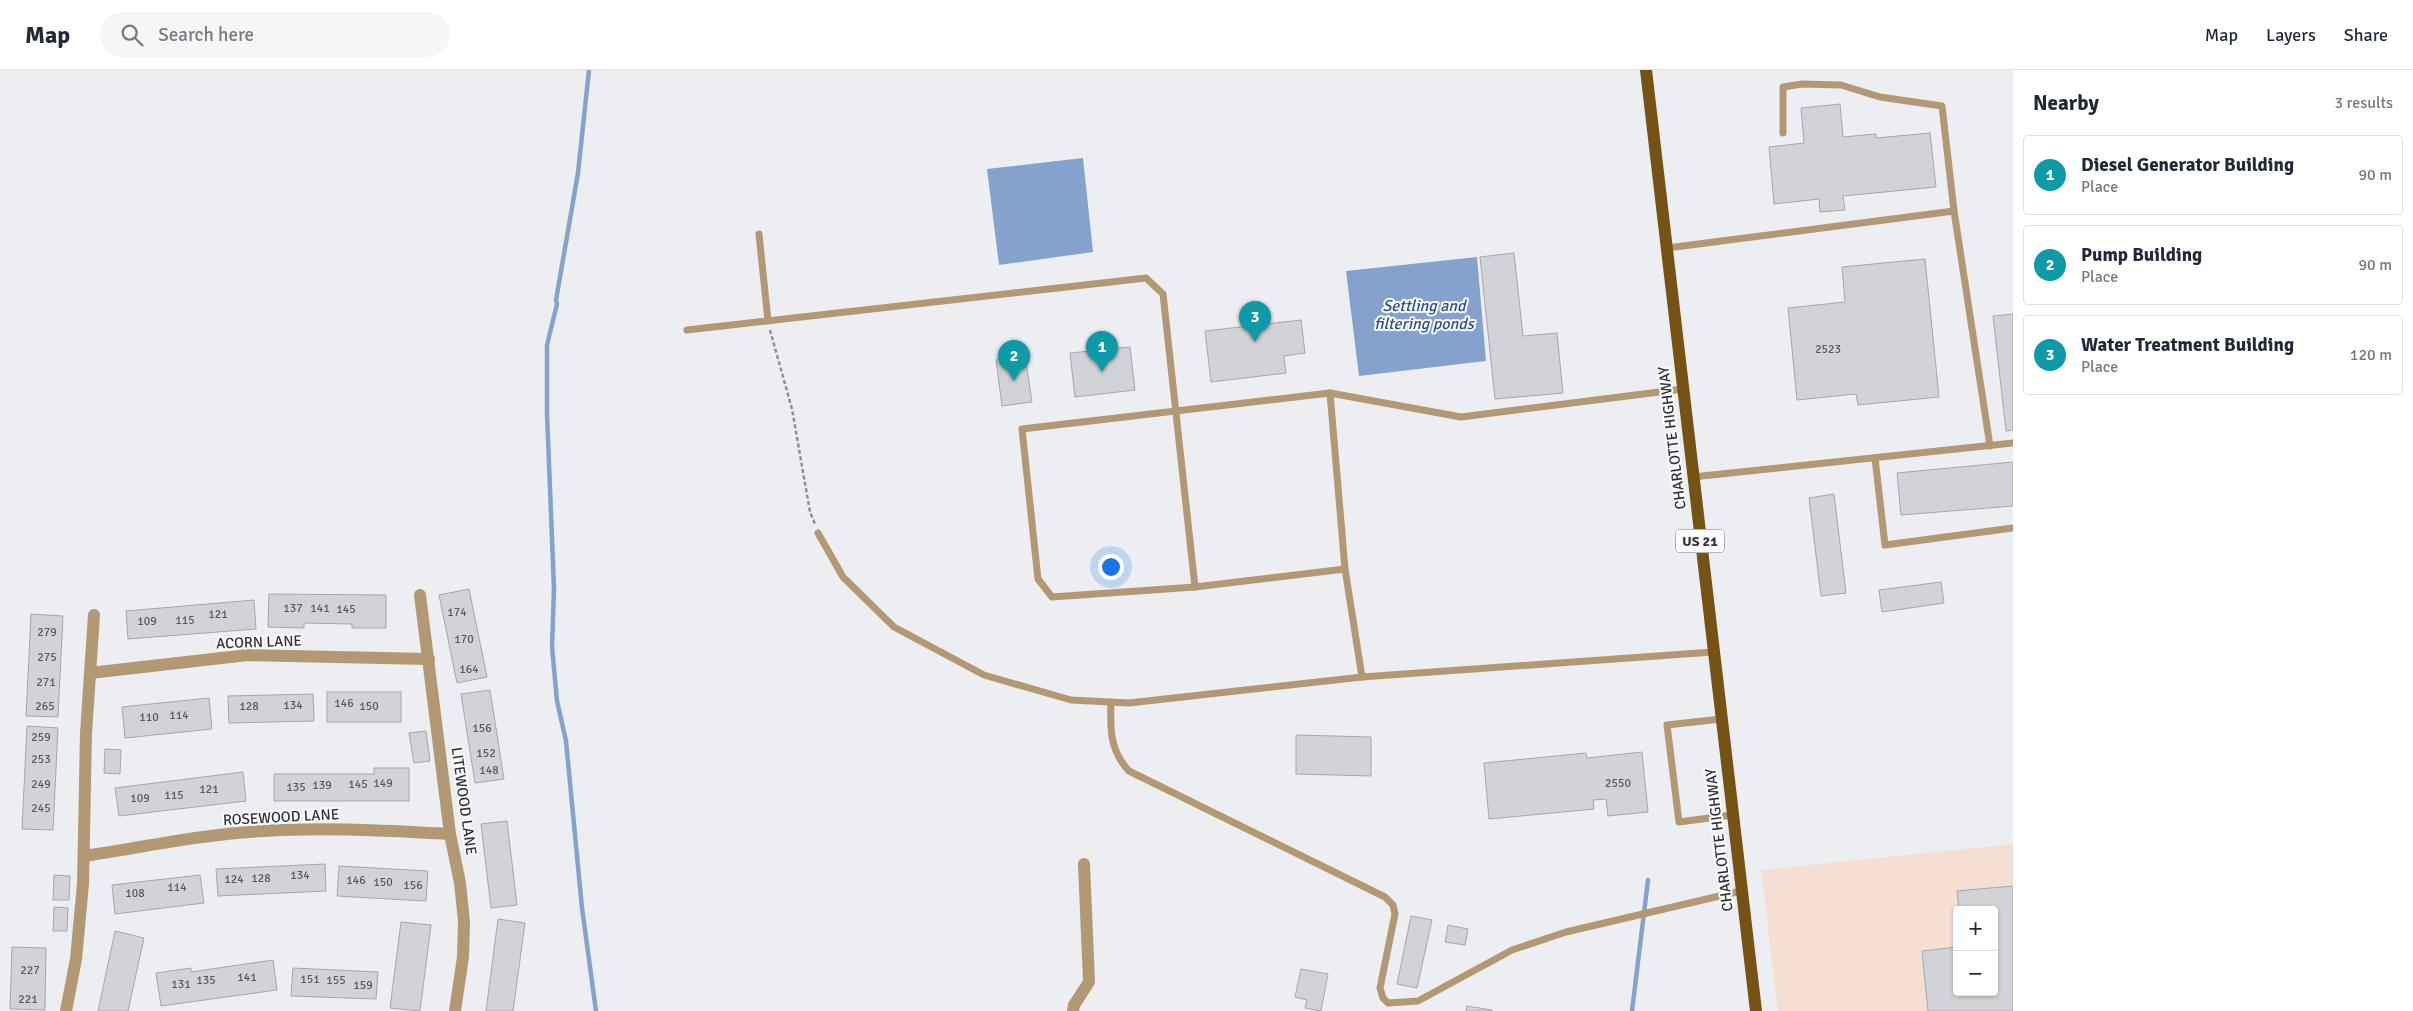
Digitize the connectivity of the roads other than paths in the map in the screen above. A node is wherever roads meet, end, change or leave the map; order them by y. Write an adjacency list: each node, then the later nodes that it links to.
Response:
1 (1646, 70): 5 (main road, CHARLOTTE HIGHWAY / US 21)
2 (1782, 132): 3 (lane)
3 (1954, 210): 5 (lane); 12 (lane)
4 (759, 234): 6 (lane)
5 (1667, 248): 8 (main road, CHARLOTTE HIGHWAY / US 21)
6 (768, 321): 7 (lane); 10 (lane)
7 (687, 330)
8 (1683, 389): 9 (lane); 14 (main road, CHARLOTTE HIGHWAY / US 21)
9 (1330, 393): 10 (lane); 17 (lane)
10 (1176, 411): 18 (lane); 18 (lane)
11 (2013, 443): 12 (lane)
12 (1990, 446): 13 (lane)
13 (1875, 458): 14 (lane); 15 (lane)
14 (1693, 477): 21 (main road, CHARLOTTE HIGHWAY / US 21)
15 (2013, 528)
16 (818, 533): 25 (lane)
17 (1346, 569): 18 (lane); 24 (lane)
18 (1194, 587)
19 (420, 595): 22 (street, LITEWOOD LANE)
20 (94, 615): 23 (street)
21 (1713, 652): 24 (lane); 26 (main road, CHARLOTTE HIGHWAY / US 21)
22 (429, 659): 23 (street, ACORN LANE); 28 (street, LITEWOOD LANE)
23 (90, 673): 29 (street)
24 (1362, 677): 25 (lane)
25 (1112, 702): 31 (lane)
26 (1721, 719): 27 (main road, CHARLOTTE HIGHWAY / US 21); 27 (lane)
27 (1732, 815): 31 (main road, CHARLOTTE HIGHWAY / US 21)
28 (450, 834): 29 (street, ROSEWOOD LANE); 33 (street, LITEWOOD LANE)
29 (84, 856): 32 (street)
30 (1084, 864): 34 (street)
31 (1741, 891): 35 (main road, CHARLOTTE HIGHWAY / US 21)
32 (66, 1011)
33 (456, 1011)
34 (1073, 1011)
35 (1756, 1011)

